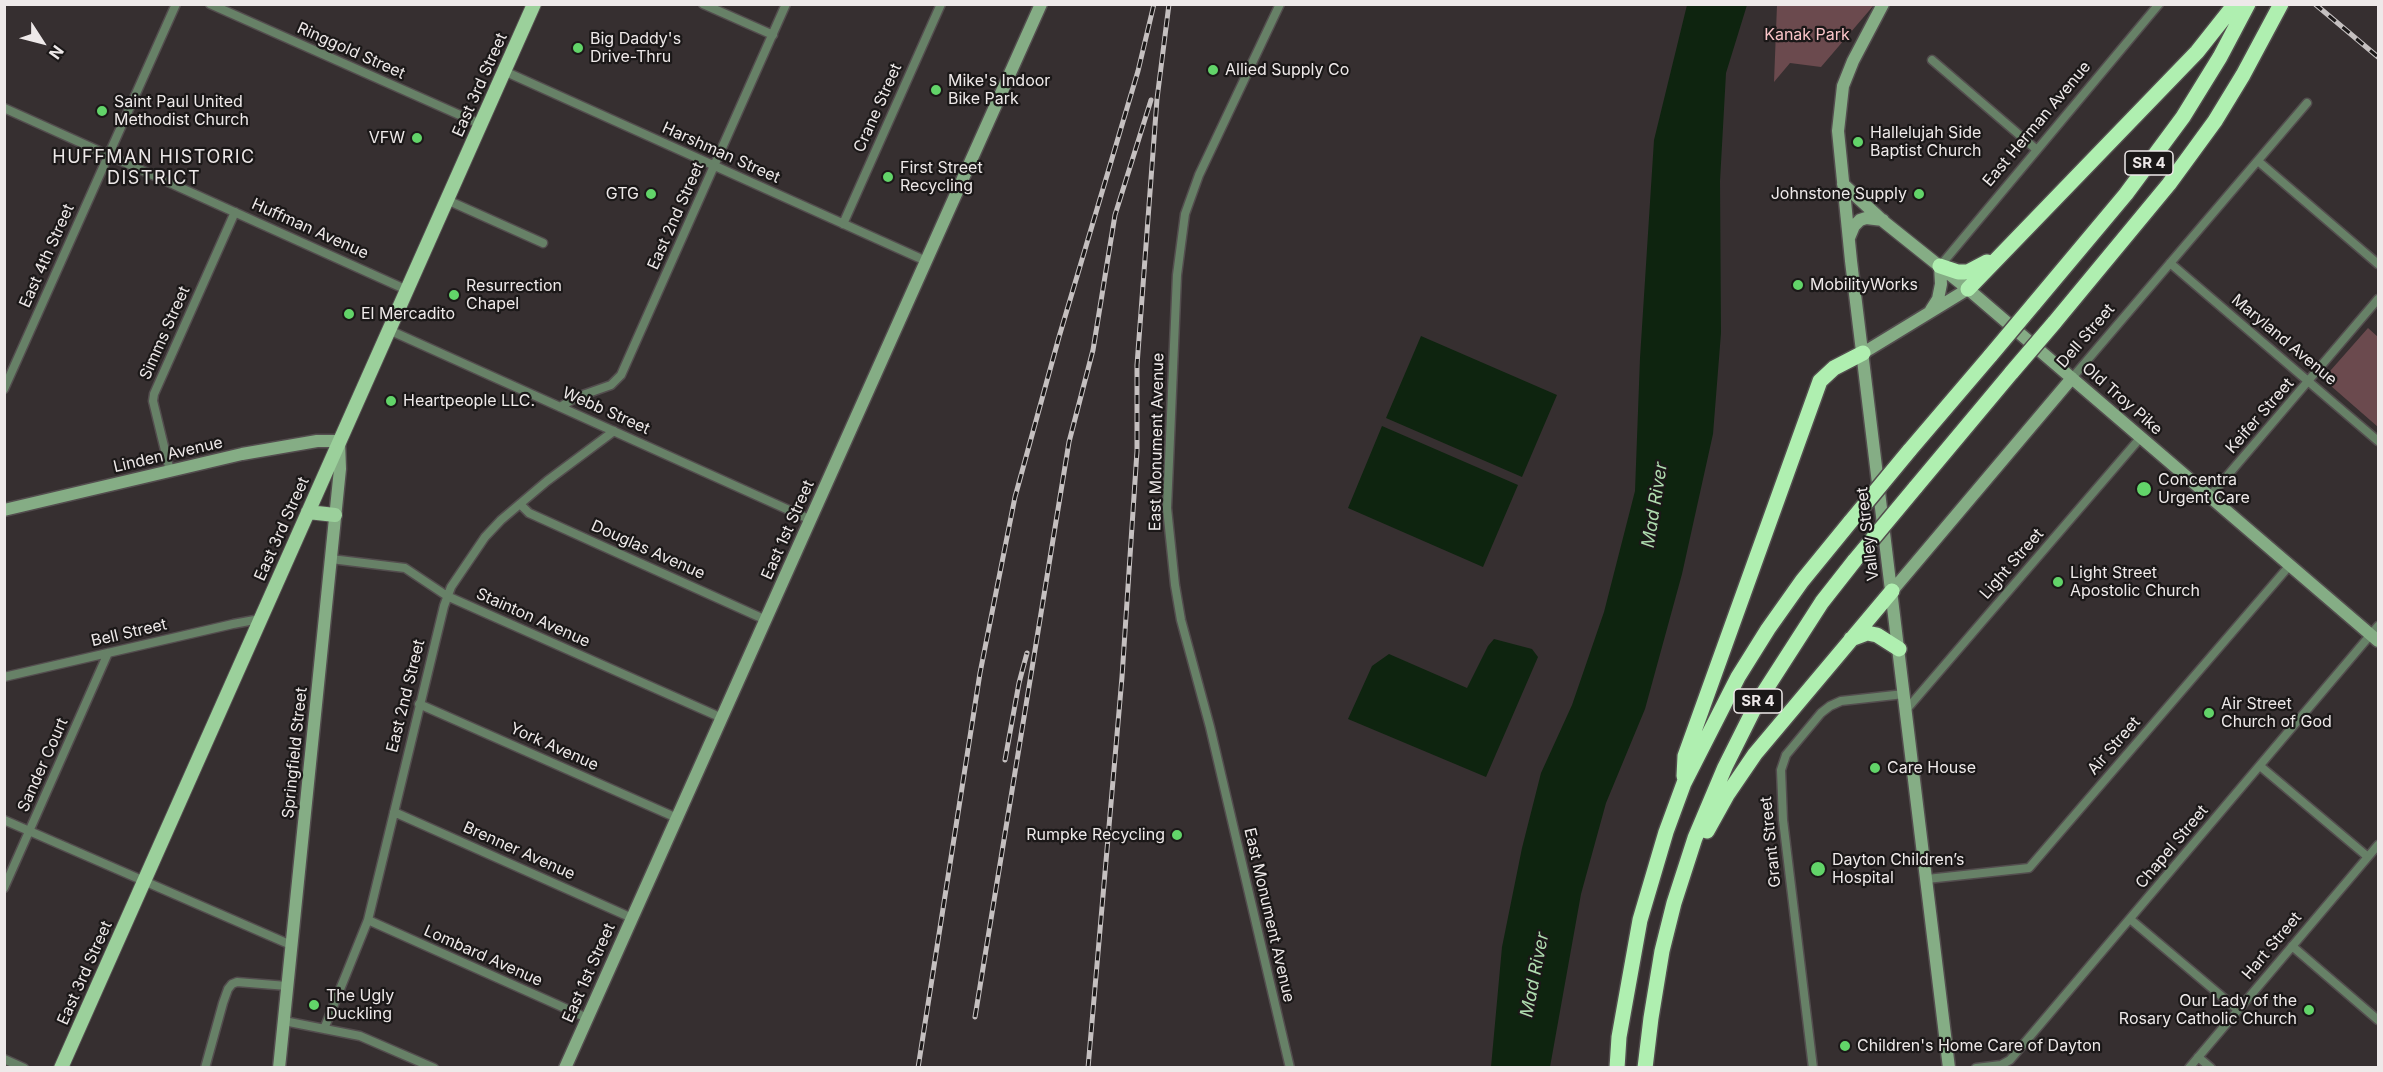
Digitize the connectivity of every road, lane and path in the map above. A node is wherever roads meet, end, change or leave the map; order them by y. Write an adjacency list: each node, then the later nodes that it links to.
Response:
1 (176, 4): 20 (street, East 4th Street)
2 (210, 4): 18 (street, Ringgold Street)
3 (534, 4): 15 (main road, East 3rd Street)
4 (703, 4): 13 (street)
5 (786, 4): 13 (street, East 2nd Street)
6 (941, 4): 27 (street, Crane Street)
7 (1041, 4): 31 (main road, East 1st Street)
8 (1280, 4): 102 (street, East Monument Avenue)
9 (1883, 4): 23 (main road, Valley Street)
10 (2159, 4): 19 (street, East Herman Avenue)
11 (2280, 4): 79 (highway, SR 4, bridge)
12 (2243, 6): 30 (highway); 72 (highway, SR 4, bridge)
13 (772, 35): 22 (street, East 2nd Street)
14 (1932, 60): 19 (street)
15 (504, 71): 18 (main road, East 3rd Street); 22 (street, Harshman Street)
16 (2307, 103): 21 (street, Dell Street)
17 (4, 108): 20 (street, Huffman Avenue)
18 (480, 124): 24 (main road, East 3rd Street)
19 (2037, 150): 34 (street, East Herman Avenue)
20 (109, 154): 25 (street, Huffman Avenue); 43 (street, East 4th Street)
21 (2258, 161): 32 (street, Dell Street); 33 (street)
22 (714, 166): 27 (street, Harshman Street); 44 (street, East 2nd Street)
23 (1843, 184): 26 (main road, Old Troy Pike); 28 (main road, Valley Street)
24 (447, 200): 29 (street); 36 (main road, East 3rd Street)
25 (236, 212): 36 (street, Huffman Avenue); 49 (street, Simms Street)
26 (1884, 220): 28 (main road); 34 (main road, Old Troy Pike)
27 (843, 224): 31 (street, Harshman Street)
28 (1848, 239): 40 (main road, Valley Street)
29 (543, 243)
30 (2000, 255): 34 (highway); 35 (highway)
31 (926, 261): 55 (main road, East 1st Street)
32 (2170, 263): 41 (street, Dell Street); 42 (street, Maryland Avenue)
33 (2379, 264)
34 (1940, 266): 35 (main road, Old Troy Pike); 38 (main road)
35 (1968, 289): 38 (main road); 41 (main road, Old Troy Pike)
36 (407, 290): 39 (main road, East 3rd Street)
37 (2379, 300): 42 (street, Keifer Street)
38 (1930, 312): 40 (main road)
39 (389, 330): 44 (street, Webb Street); 47 (main road, East 3rd Street)
40 (1863, 353): 58 (main road, Valley Street); 72 (highway)
41 (2072, 378): 46 (main road, Old Troy Pike); 58 (main road, Dell Street)
42 (2309, 381): 48 (street, Maryland Avenue); 50 (street, Keifer Street)
43 (4, 389)
44 (560, 407): 45 (street, Webb Street)
45 (614, 431): 51 (street, East 2nd Street); 55 (street, Webb Street)
46 (2141, 437): 50 (main road, Old Troy Pike); 69 (street, Light Street)
47 (339, 441): 49 (main road, Linden Avenue); 53 (main road, East 3rd Street); 54 (main road, Springfield Street)
48 (2379, 441)
49 (171, 471): 52 (main road, Linden Avenue)
50 (2210, 496): 57 (main road, Old Troy Pike)
51 (520, 504): 59 (street, East 2nd Street); 61 (street, Douglas Avenue)
52 (4, 510)
53 (308, 512): 54 (main road); 60 (main road, East 3rd Street)
54 (335, 515): 56 (main road, Springfield Street)
55 (811, 520): 61 (main road, East 1st Street)
56 (331, 559): 59 (street, Stainton Avenue); 86 (main road, Springfield Street)
57 (2290, 565): 62 (main road, Old Troy Pike); 80 (street, Air Street)
58 (1892, 591): 63 (highway); 64 (main road, Valley Street)
59 (447, 596): 68 (street, East 2nd Street); 70 (street, Stainton Avenue)
60 (260, 620): 65 (street, Bell Street); 81 (main road, East 3rd Street)
61 (766, 620): 70 (main road, East 1st Street)
62 (2376, 634): 71 (street, Chapel Street)
63 (1851, 639): 64 (highway); 79 (highway)
64 (1899, 649): 67 (main road, Valley Street)
65 (108, 653): 66 (street, Bell Street); 76 (street, Sander Court)
66 (4, 677)
67 (1904, 694): 69 (main road, Valley Street); 105 (street, Grant Street)
68 (420, 704): 73 (street, East 2nd Street); 74 (street, York Avenue)
69 (1906, 711): 80 (main road, Valley Street)
70 (722, 718): 74 (main road, East 1st Street)
71 (2260, 766): 78 (street); 84 (street, Chapel Street)
72 (1684, 783): 103 (highway, SR 4)
73 (394, 812): 83 (street, Brenner Avenue); 85 (street, East 2nd Street)
74 (677, 818): 83 (main road, East 1st Street)
75 (4, 819): 76 (street)
76 (30, 831): 81 (street); 82 (street, Sander Court)
77 (2379, 844): 78 (street, Hart Street)
78 (2368, 857): 87 (street, Hart Street)
79 (1689, 858): 104 (highway, SR 4)
80 (1927, 879): 106 (main road, Valley Street)
81 (144, 882): 86 (street); 97 (main road, East 3rd Street)
82 (4, 888)
83 (632, 918): 90 (main road, East 1st Street)
84 (2130, 919): 89 (street); 107 (street, Chapel Street)
85 (368, 920): 90 (street, Lombard Avenue); 93 (street, East 2nd Street)
86 (291, 945): 88 (main road, Springfield Street)
87 (2292, 946): 89 (street, Hart Street); 91 (street)
88 (287, 986): 92 (main road, Springfield Street); 98 (street)
89 (2238, 1010): 94 (street, Hart Street)
90 (587, 1018): 101 (main road, East 1st Street)
91 (2379, 1020)
92 (284, 1021): 93 (street); 99 (main road, Springfield Street)
93 (324, 1029): 100 (street)
94 (2198, 1057): 108 (street, Hart Street); 109 (street)
95 (4, 1059): 96 (street)
96 (24, 1068)
97 (61, 1068)
98 (205, 1068)
99 (279, 1068)
100 (434, 1068)
101 (565, 1068)
102 (1290, 1068)
103 (1617, 1068)
104 (1646, 1068)
105 (1813, 1068)
106 (1949, 1068)
107 (1976, 1068)
108 (2189, 1068)
109 (2211, 1068)

